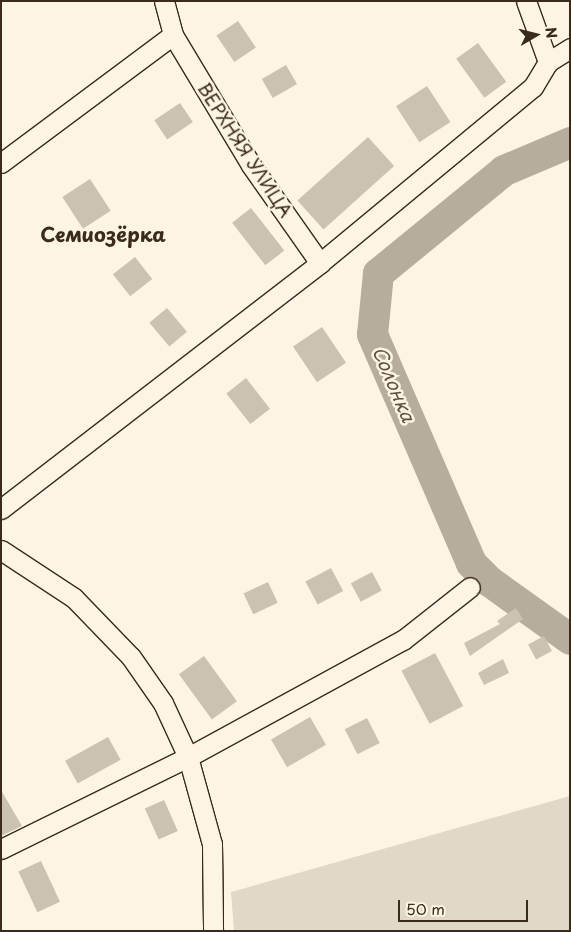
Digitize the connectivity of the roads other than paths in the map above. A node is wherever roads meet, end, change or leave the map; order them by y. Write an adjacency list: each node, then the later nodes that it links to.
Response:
1 (164, 1): 3 (street, ВЕРХНЯЯ УЛИЦА)
2 (526, 1): 5 (street)
3 (173, 36): 6 (street); 7 (street, ВЕРХНЯЯ УЛИЦА)
4 (570, 48): 5 (street)
5 (548, 62): 7 (street)
6 (1, 163)
7 (320, 263): 8 (street)
8 (1, 510)
9 (1, 550): 11 (street)
10 (470, 587): 11 (street)
11 (188, 757): 12 (street); 13 (street)
12 (1, 849)
13 (213, 931)

